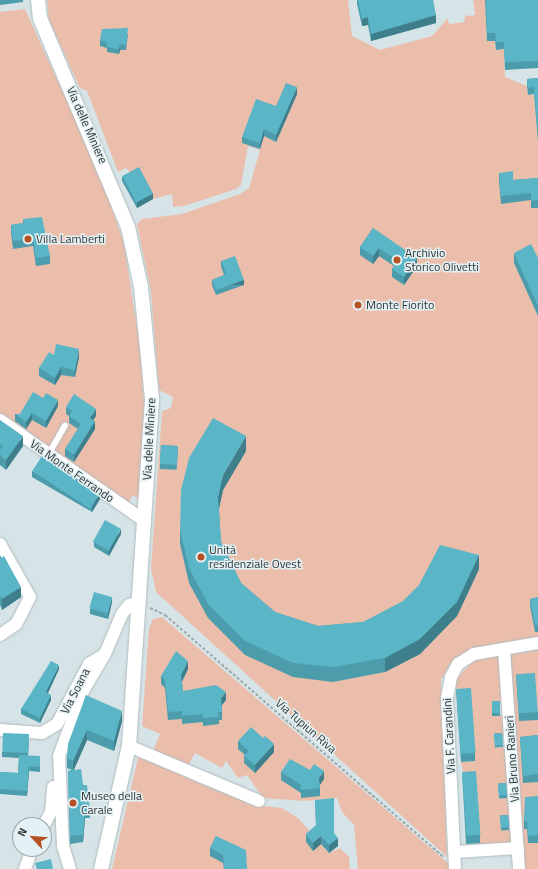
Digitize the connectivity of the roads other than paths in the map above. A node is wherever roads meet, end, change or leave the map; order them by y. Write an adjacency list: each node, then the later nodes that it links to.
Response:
1 (38, 0): 5 (street, Via delle Miniere)
2 (0, 420): 4 (street, Via Monte Ferrando)
3 (65, 425): 4 (lane)
4 (47, 456): 5 (street, Via Monte Ferrando)
5 (145, 522): 7 (street, Via delle Miniere)
6 (0, 544): 8 (street)
7 (140, 603): 11 (street); 13 (street, Via delle Miniere)
8 (0, 635)
9 (538, 643): 10 (street, Via F. Carandini)
10 (504, 649): 17 (street, Via Bruno Ranieri); 18 (street, Via F. Carandini)
11 (105, 654): 12 (street, Via Soana); 14 (street)
12 (0, 730)
13 (129, 746): 15 (street); 23 (street, Via delle Miniere)
14 (59, 756): 16 (street); 22 (street)
15 (259, 801)
16 (48, 817)
17 (518, 848): 18 (street); 24 (street, Via Bruno Ranieri)
18 (456, 852): 20 (street, Via F. Carandini)
19 (29, 857): 21 (street)
20 (455, 868)
21 (25, 869)
22 (70, 869)
23 (101, 869)
24 (519, 869)

